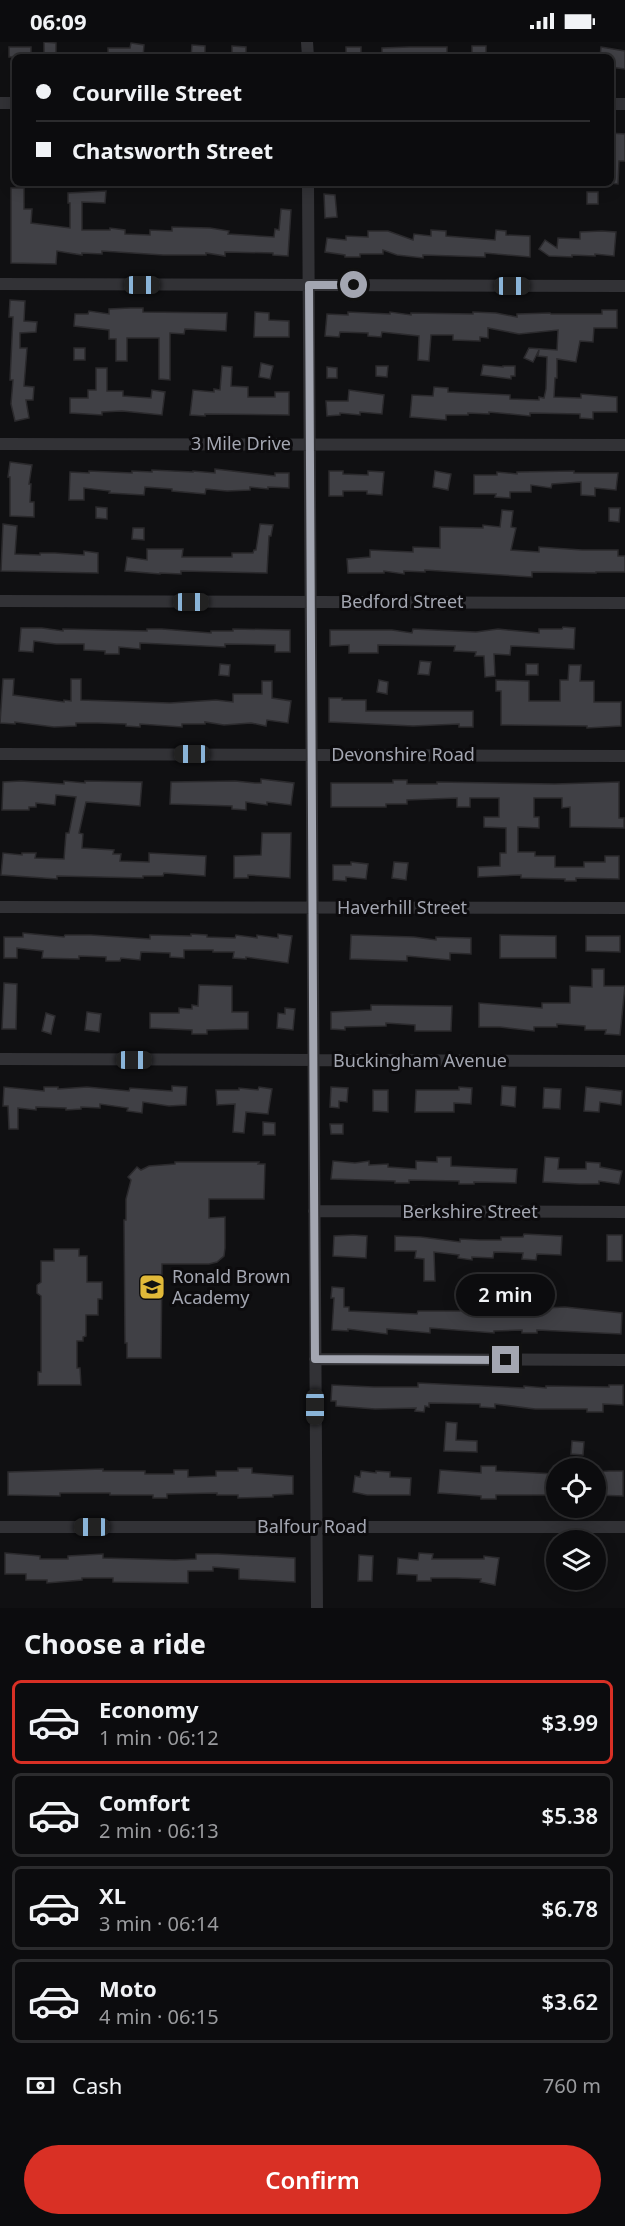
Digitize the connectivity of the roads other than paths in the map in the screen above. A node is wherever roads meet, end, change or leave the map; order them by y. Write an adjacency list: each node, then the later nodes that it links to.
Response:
1 (308, 186): 3 (street)
2 (0, 284): 3 (street)
3 (309, 285): 4 (street); 6 (street)
4 (625, 286)
5 (0, 444): 6 (street, 3 Mile Drive)
6 (310, 444): 7 (street, 3 Mile Drive); 9 (street)
7 (625, 445)
8 (0, 601): 9 (street, Bedford Street)
9 (311, 602): 10 (street, Bedford Street); 12 (street)
10 (625, 603)
11 (0, 754): 12 (street, Devonshire Road)
12 (311, 755): 13 (street, Devonshire Road); 15 (street)
13 (625, 756)
14 (0, 907): 15 (street, Haverhill Street)
15 (312, 908): 16 (street, Haverhill Street); 18 (street)
16 (625, 908)
17 (0, 1059): 18 (street, Buckingham Avenue)
18 (313, 1060): 19 (street, Buckingham Avenue); 20 (street)
19 (625, 1061)
20 (314, 1211): 21 (street, Berkshire Street); 22 (street)
21 (625, 1212)
22 (315, 1359): 23 (street); 25 (street)
23 (625, 1360)
24 (0, 1527): 25 (street, Balfour Road)
25 (316, 1527): 26 (street, Balfour Road); 27 (street)
26 (625, 1527)
27 (317, 1608)

